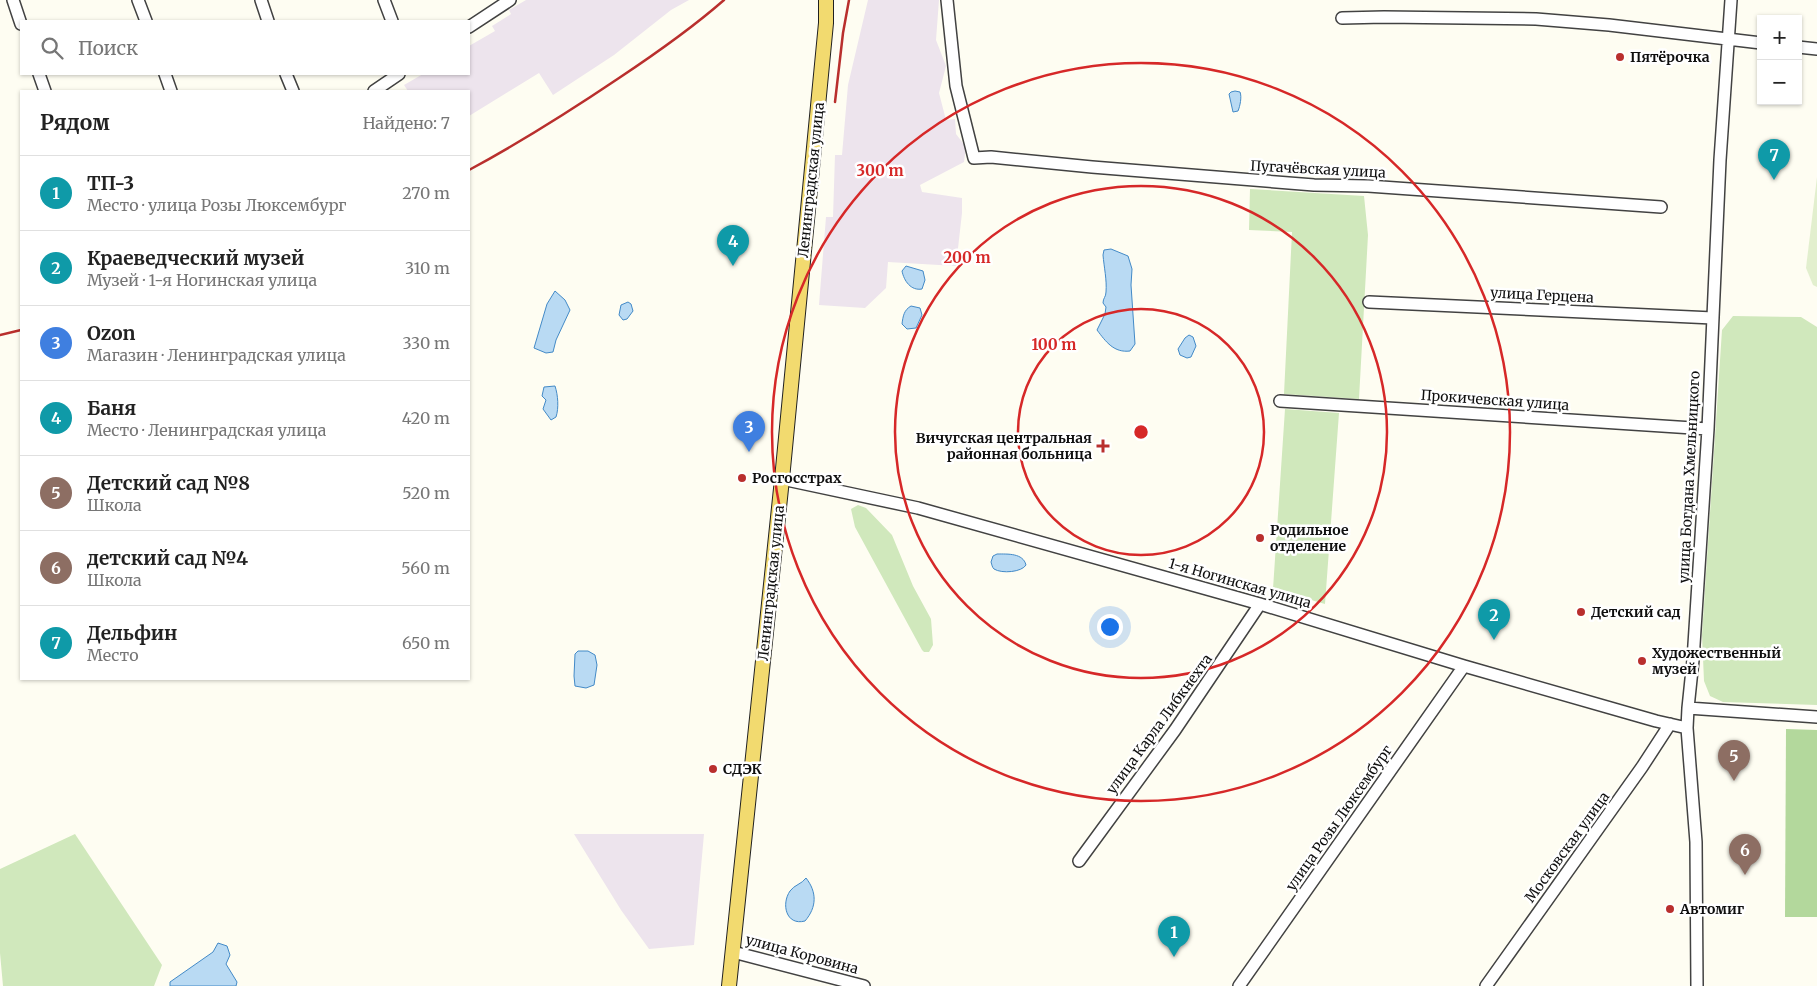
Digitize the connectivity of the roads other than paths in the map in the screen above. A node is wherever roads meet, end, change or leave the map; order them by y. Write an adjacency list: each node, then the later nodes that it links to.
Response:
1 (13, 0): 13 (street)
2 (138, 0): 10 (street)
3 (261, 0): 11 (street)
4 (384, 0): 12 (street)
5 (510, 0): 14 (street)
6 (826, 0): 32 (main road, Ленинградская улица)
7 (947, 0): 27 (street, Пугачёвская улица)
8 (1731, 0): 15 (street, улица Богдана Хмельницкого)
9 (1342, 18): 15 (street)
10 (146, 20)
11 (268, 20)
12 (392, 20)
13 (20, 21)
14 (470, 26)
15 (1729, 39): 16 (street); 29 (street, улица Богдана Хмельницкого)
16 (1757, 42)
17 (1802, 47): 18 (street)
18 (1817, 49)
19 (39, 75): 23 (street)
20 (165, 75): 24 (street)
21 (286, 75): 25 (street)
22 (398, 75): 26 (street)
23 (45, 90)
24 (171, 90)
25 (293, 90)
26 (375, 90)
27 (1661, 207)
28 (1369, 302): 29 (street, улица Герцена)
29 (1713, 318): 31 (street, улица Богдана Хмельницкого)
30 (1280, 400): 31 (street, Прокичевская улица)
31 (1708, 429): 35 (street, улица Богдана Хмельницкого)
32 (782, 479): 33 (street, 1-я Ногинская улица); 40 (main road, Ленинградская улица)
33 (1260, 604): 34 (street, 1-я Ногинская улица); 39 (street, улица Карла Либкнехта)
34 (1464, 666): 37 (street, 1-я Ногинская улица); 43 (street, улица Розы Люксембург)
35 (1688, 708): 36 (street); 38 (street, улица Богдана Хмельницкого)
36 (1817, 717)
37 (1670, 724): 38 (street, 1-я Ногинская улица); 44 (street, Московская улица)
38 (1687, 728): 45 (street, улица Богдана Хмельницкого)
39 (1079, 860)
40 (733, 952): 41 (main road, Ленинградская улица); 42 (street, улица Коровина)
41 (729, 986)
42 (864, 986)
43 (1238, 986)
44 (1486, 986)
45 (1697, 986)

